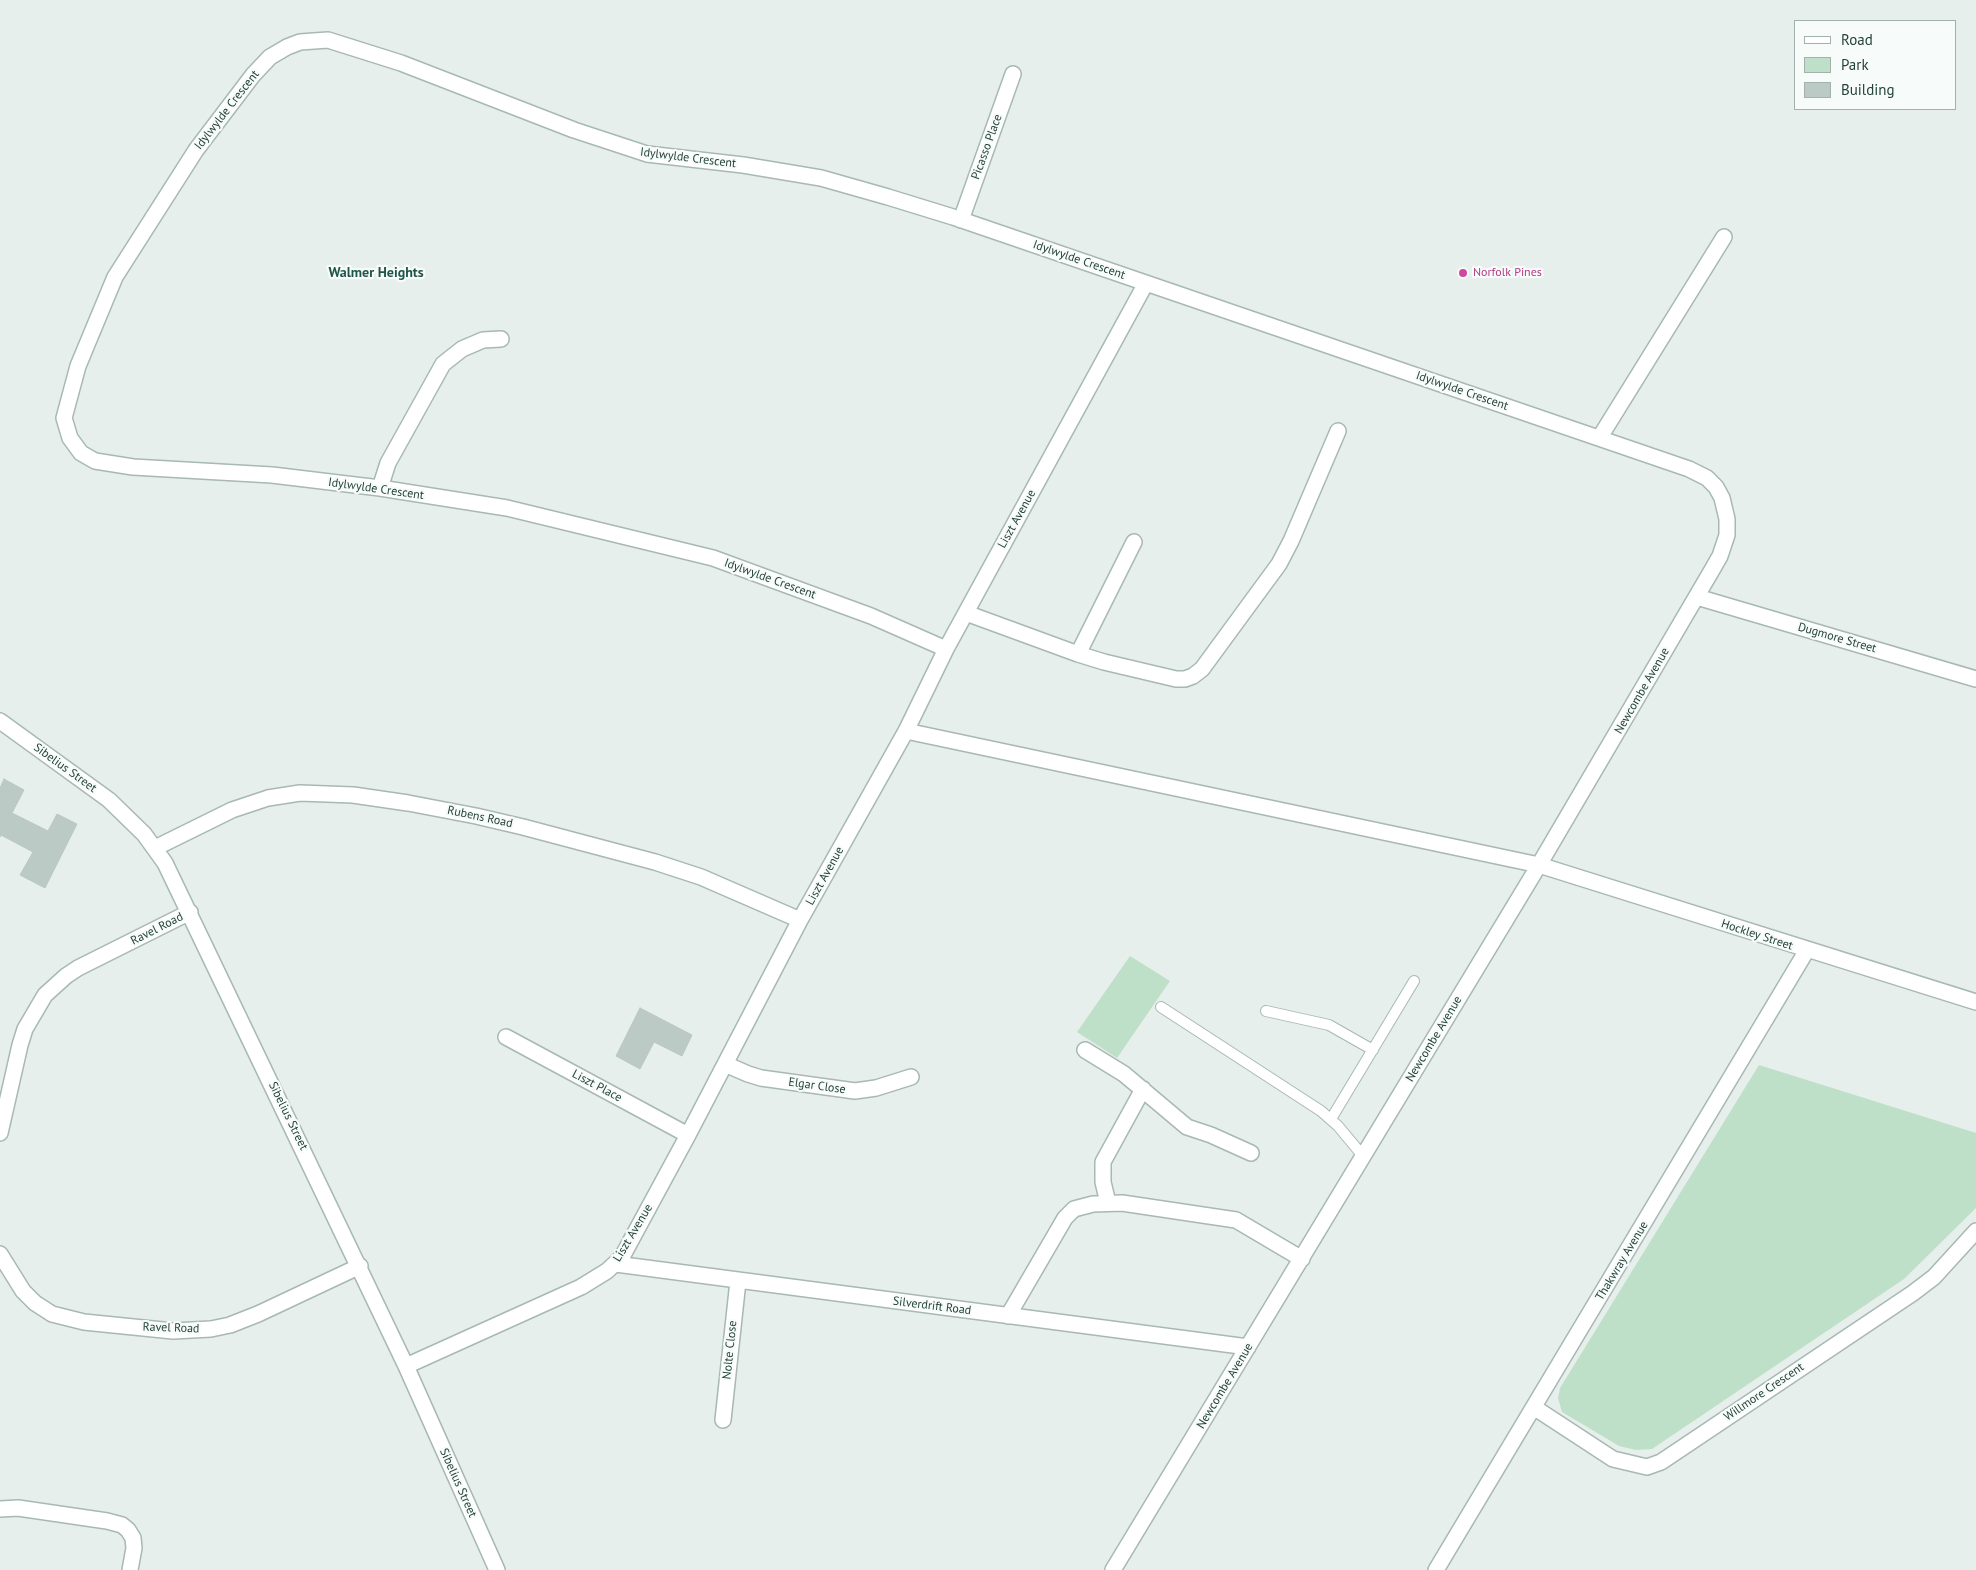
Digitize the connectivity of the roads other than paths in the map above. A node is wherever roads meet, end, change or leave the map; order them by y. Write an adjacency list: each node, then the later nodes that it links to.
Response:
1 (1013, 74): 2 (street, Picasso Place)
2 (961, 220): 4 (street, Idylwylde Crescent); 8 (street, Idylwylde Crescent)
3 (1724, 237): 7 (street)
4 (1146, 283): 7 (street, Idylwylde Crescent); 12 (street, Liszt Avenue)
5 (501, 339): 8 (street)
6 (1338, 431): 14 (street)
7 (1600, 437): 9 (street, Idylwylde Crescent)
8 (380, 488): 13 (street, Idylwylde Crescent)
9 (1722, 498): 11 (street, Newcombe Avenue)
10 (1134, 542): 14 (street)
11 (1697, 597): 15 (street, Dugmore Street); 19 (street, Newcombe Avenue)
12 (966, 613): 13 (street, Liszt Avenue); 14 (street)
13 (946, 649): 17 (street, Liszt Avenue)
14 (1078, 654)
15 (1976, 679)
16 (0, 721): 18 (street, Sibelius Street)
17 (906, 731): 19 (street, Hockley Street); 21 (street, Liszt Avenue)
18 (156, 848): 20 (street, Sibelius Street); 21 (street, Rubens Road)
19 (1539, 865): 22 (street, Hockley Street); 37 (street, Newcombe Avenue)
20 (190, 912): 34 (street, Ravel Road); 43 (street, Sibelius Street)
21 (800, 920): 30 (street, Liszt Avenue)
22 (1807, 950): 24 (street, Hockley Street); 48 (street, Thakwray Avenue)
23 (1414, 981): 29 (lane)
24 (1976, 1002)
25 (1161, 1007): 33 (lane)
26 (1266, 1011): 29 (lane)
27 (506, 1037): 35 (street, Liszt Place)
28 (1085, 1050): 32 (street)
29 (1373, 1050): 33 (lane)
30 (725, 1064): 31 (street, Elgar Close); 35 (street, Liszt Avenue)
31 (911, 1077)
32 (1143, 1089): 36 (street); 38 (street)
33 (1331, 1120): 37 (lane)
34 (0, 1133)
35 (688, 1135): 42 (street, Liszt Avenue)
36 (1251, 1153)
37 (1364, 1156): 41 (street, Newcombe Avenue)
38 (1108, 1203): 41 (street); 45 (street)
39 (1976, 1230): 48 (street, Willmore Crescent)
40 (0, 1254): 43 (street, Ravel Road)
41 (1302, 1259): 46 (street, Newcombe Avenue)
42 (616, 1264): 44 (street, Silverdrift Road); 47 (street, Liszt Avenue)
43 (360, 1266): 47 (street, Sibelius Street)
44 (738, 1281): 45 (street, Silverdrift Road); 49 (street, Nolte Close)
45 (1008, 1316): 46 (street, Silverdrift Road)
46 (1248, 1347): 53 (street, Newcombe Avenue)
47 (406, 1366): 51 (street, Sibelius Street)
48 (1535, 1408): 54 (street, Thakwray Avenue)
49 (723, 1420)
50 (0, 1509): 52 (street)
51 (493, 1569)
52 (130, 1570)
53 (1113, 1570)
54 (1436, 1570)

